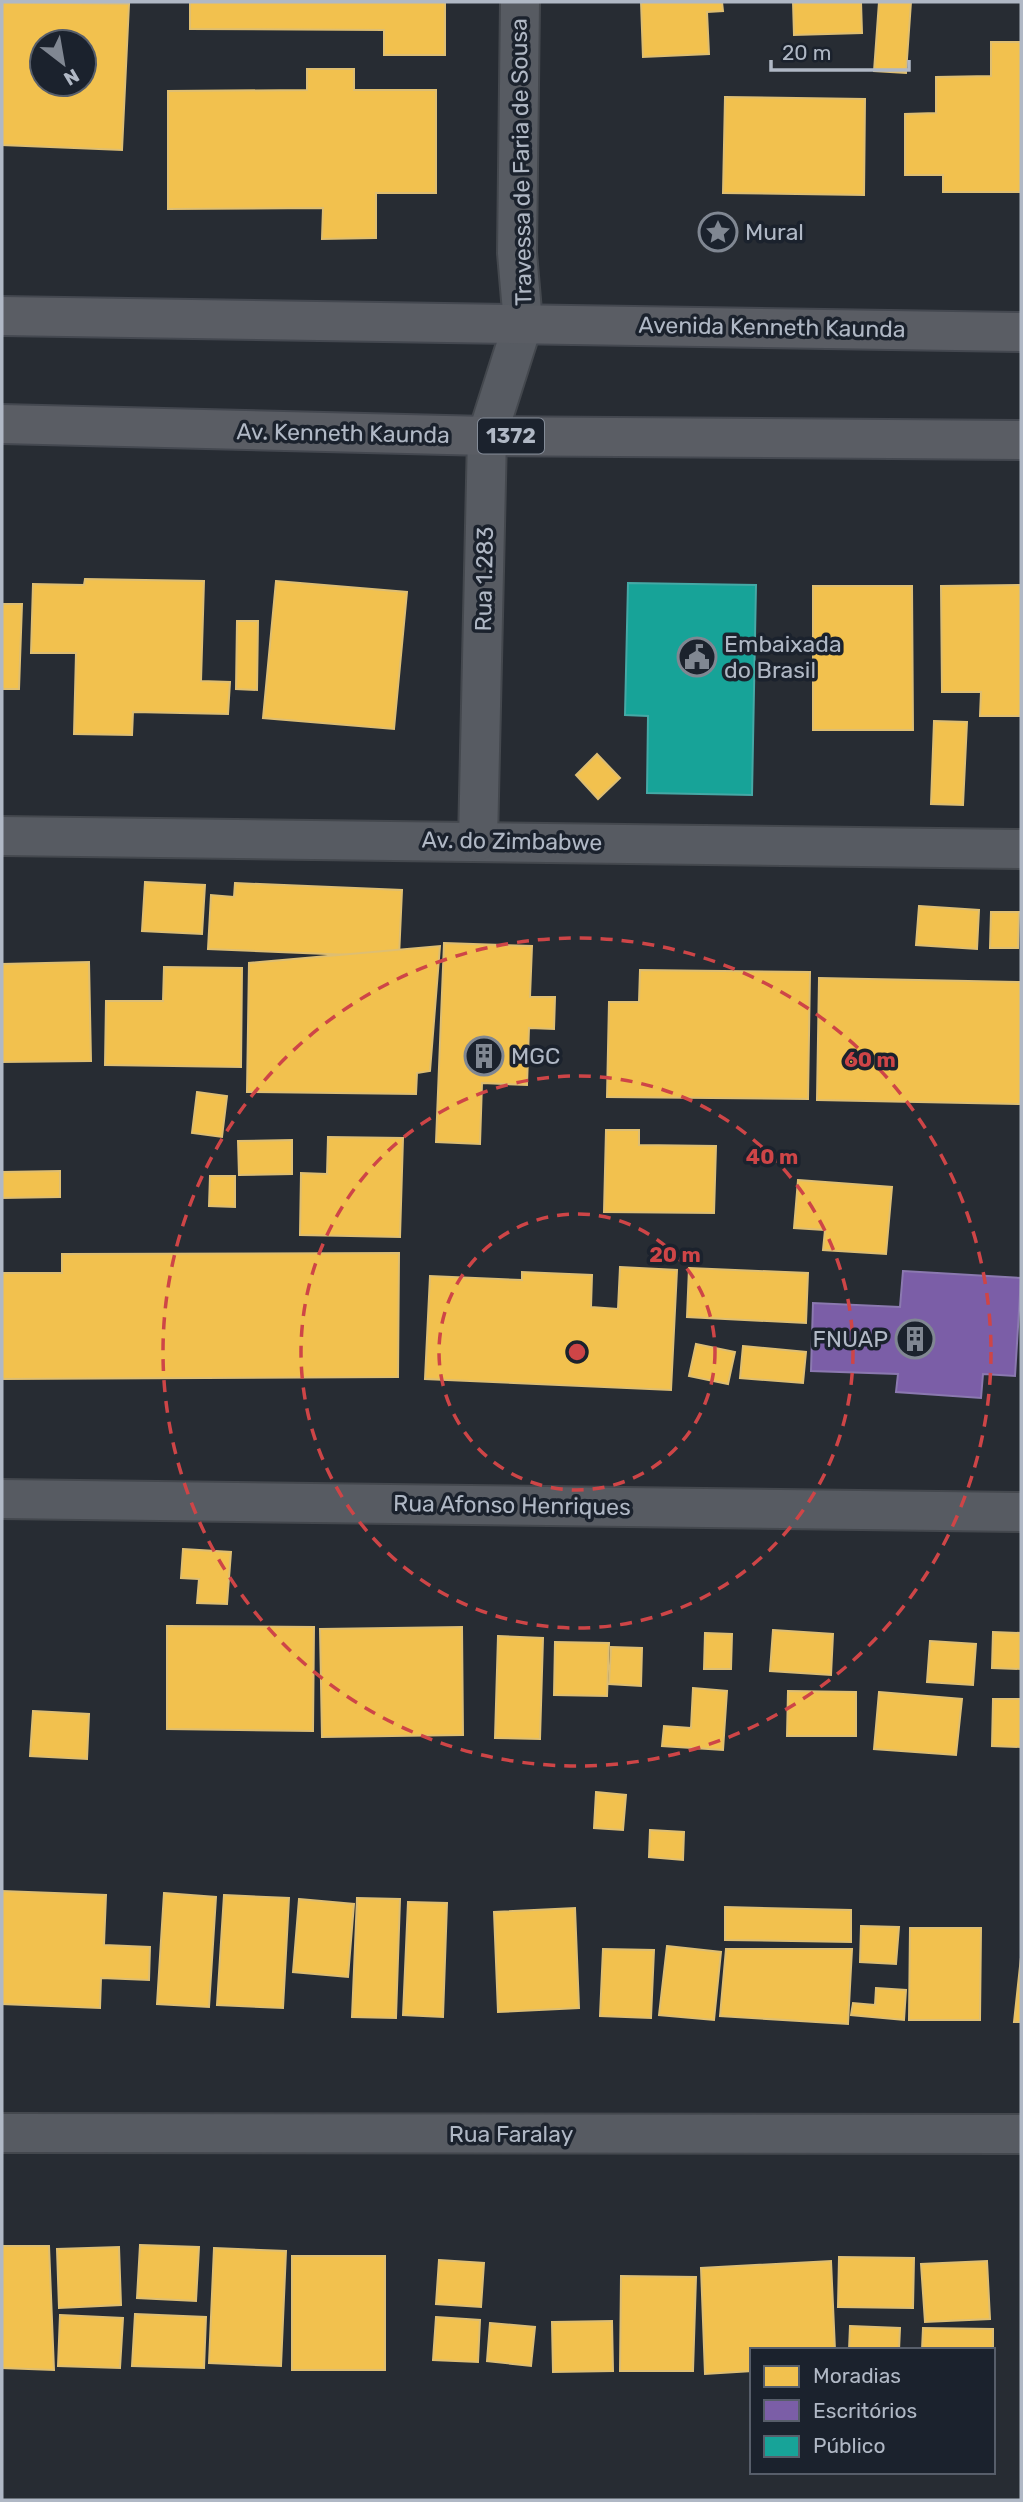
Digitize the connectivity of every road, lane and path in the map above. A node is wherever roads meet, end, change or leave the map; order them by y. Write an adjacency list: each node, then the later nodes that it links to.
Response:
1 (520, 2): 3 (street, Travessa de Faria de Sousa)
2 (2, 316): 3 (main road)
3 (523, 323): 4 (main road, Avenida Kenneth Kaunda); 6 (street, Rua 1.283)
4 (1021, 332)
5 (2, 424): 6 (main road, Av. Kenneth Kaunda / 1372)
6 (487, 436): 7 (main road, Av. Kenneth Kaunda / 1372); 9 (street, Rua 1.283)
7 (1021, 440)
8 (2, 836): 9 (street, Av. do Zimbabwe)
9 (478, 841): 10 (street, Av. do Zimbabwe)
10 (1021, 849)
11 (2, 1499): 12 (street, Rua Afonso Henriques)
12 (1021, 1511)
13 (2, 2133): 14 (street, Rua Faralay)
14 (1021, 2134)

